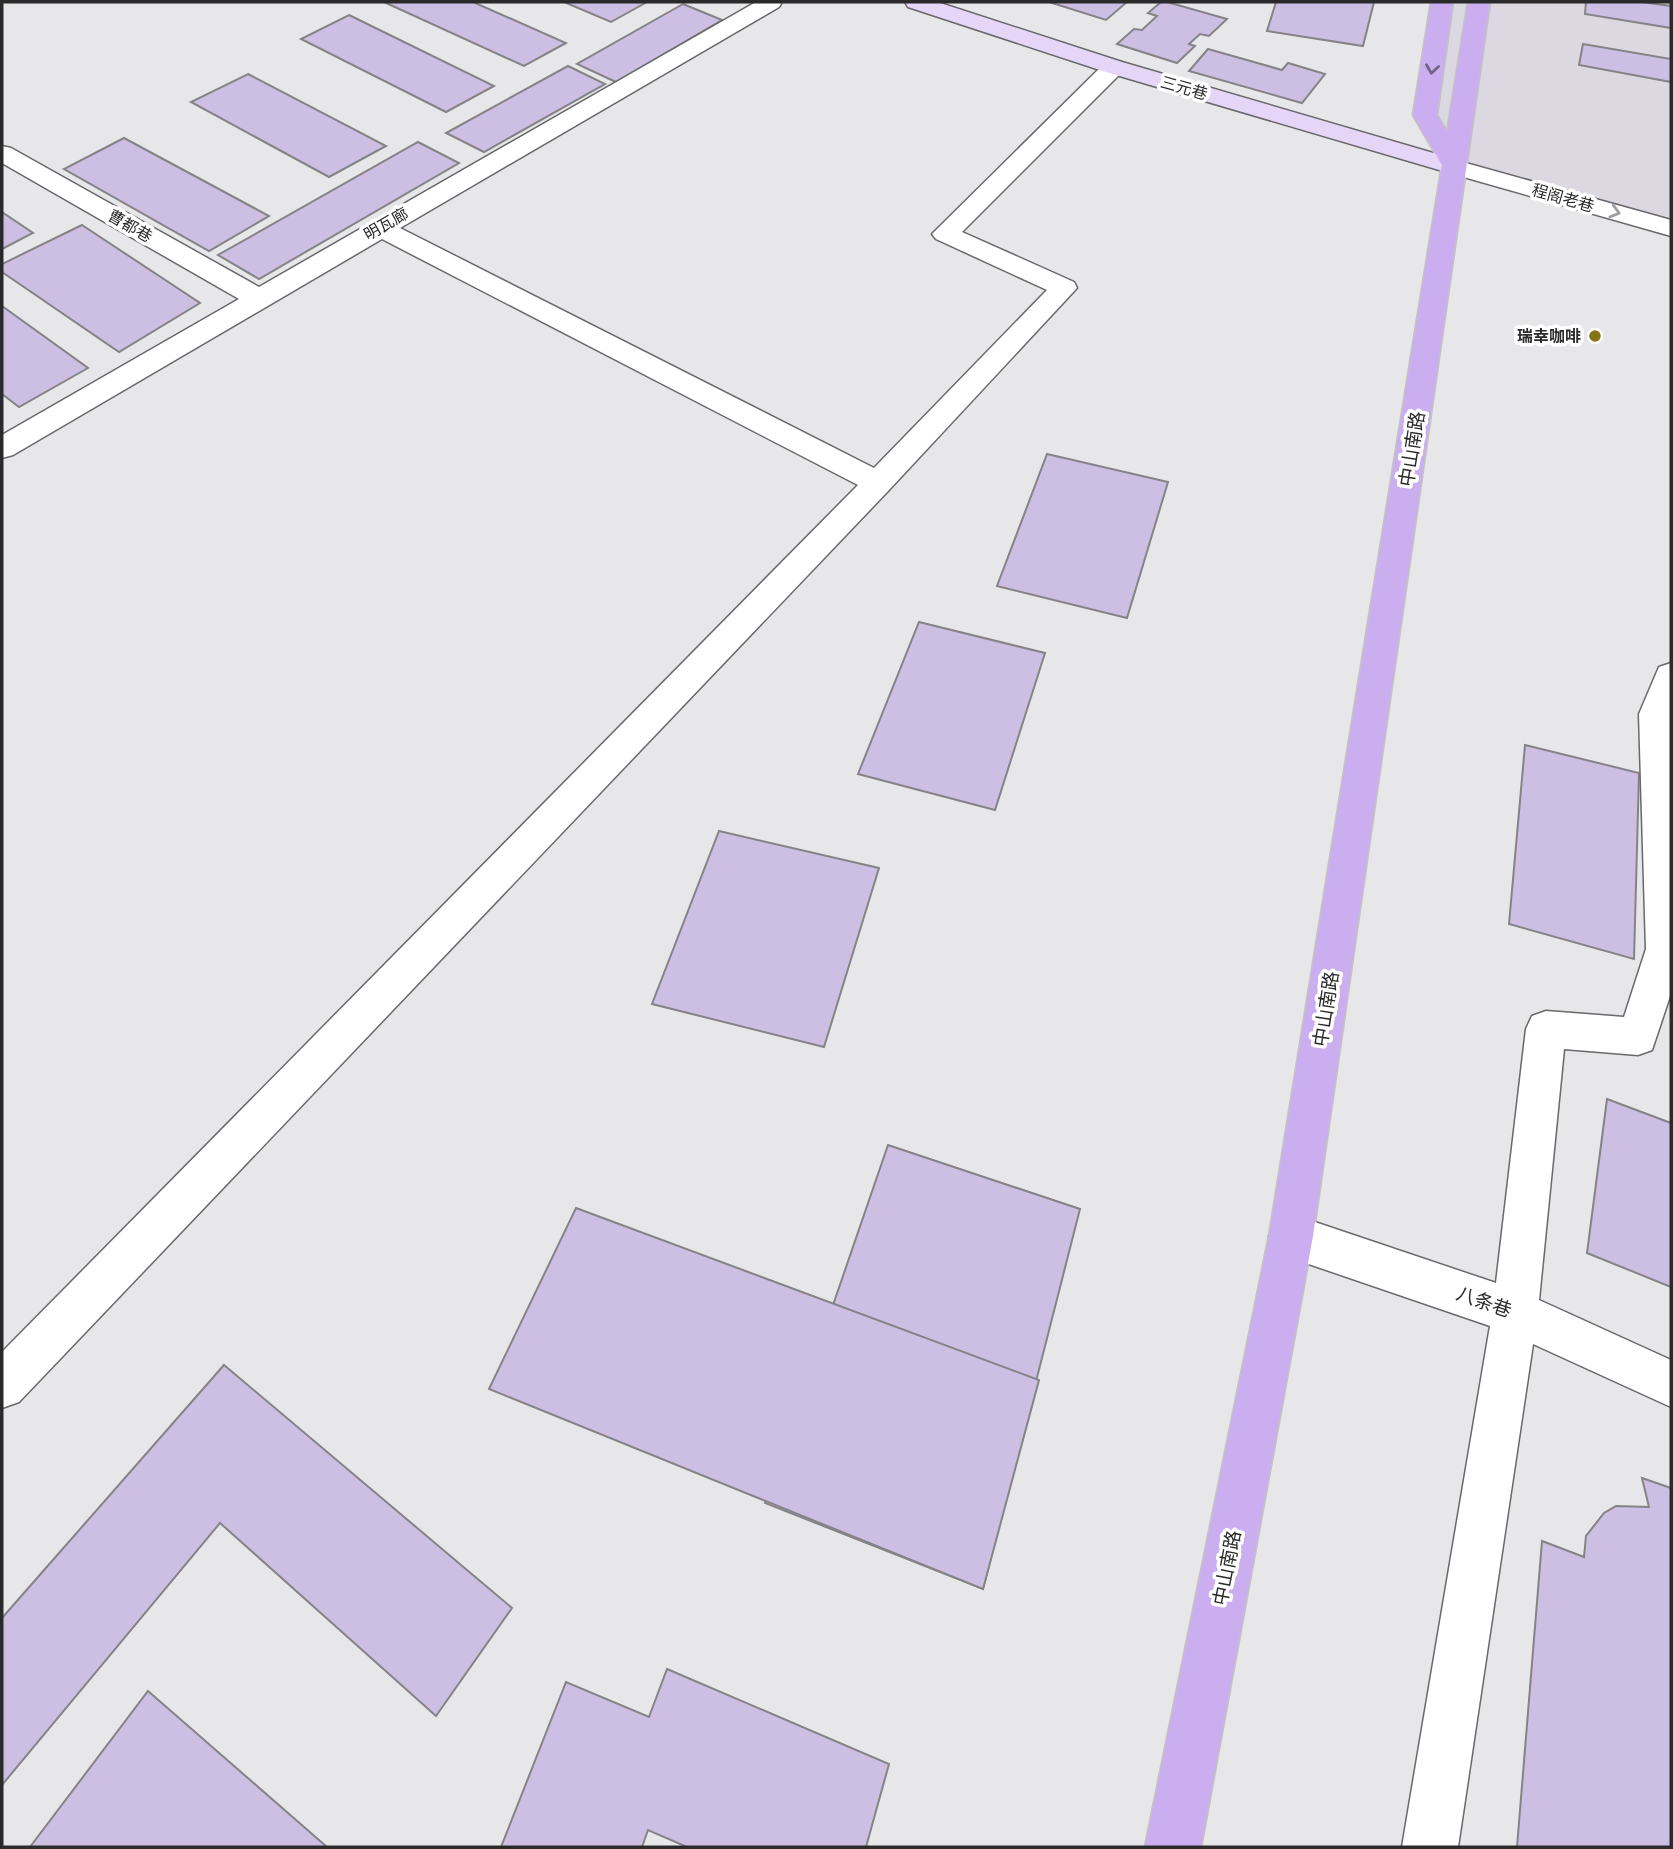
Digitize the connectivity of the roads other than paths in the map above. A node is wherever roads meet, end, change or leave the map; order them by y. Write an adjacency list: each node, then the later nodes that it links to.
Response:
1 (772, 2): 8 (street, 明瓦廊)
2 (916, 2): 5 (street, 三元巷)
3 (1442, 2): 7 (main road, one-way to 7)
4 (1479, 2): 7 (main road, 中山南路)
5 (1114, 67): 7 (street, 三元巷); 12 (street)
6 (2, 153): 10 (street, 曹都巷)
7 (1455, 167): 9 (street, 程阁老巷, one-way to 9); 14 (main road, 中山南路)
8 (380, 228): 10 (street, 明瓦廊); 12 (street)
9 (1671, 228)
10 (258, 299): 11 (street, 明瓦廊)
11 (2, 448)
12 (878, 483): 17 (street)
13 (1670, 684): 15 (street)
14 (1291, 1236): 15 (street, 八条巷); 18 (main road, 中山南路)
15 (1515, 1312): 16 (street, 八条巷); 19 (street)
16 (1671, 1384)
17 (2, 1385)
18 (1174, 1847)
19 (1430, 1847)

